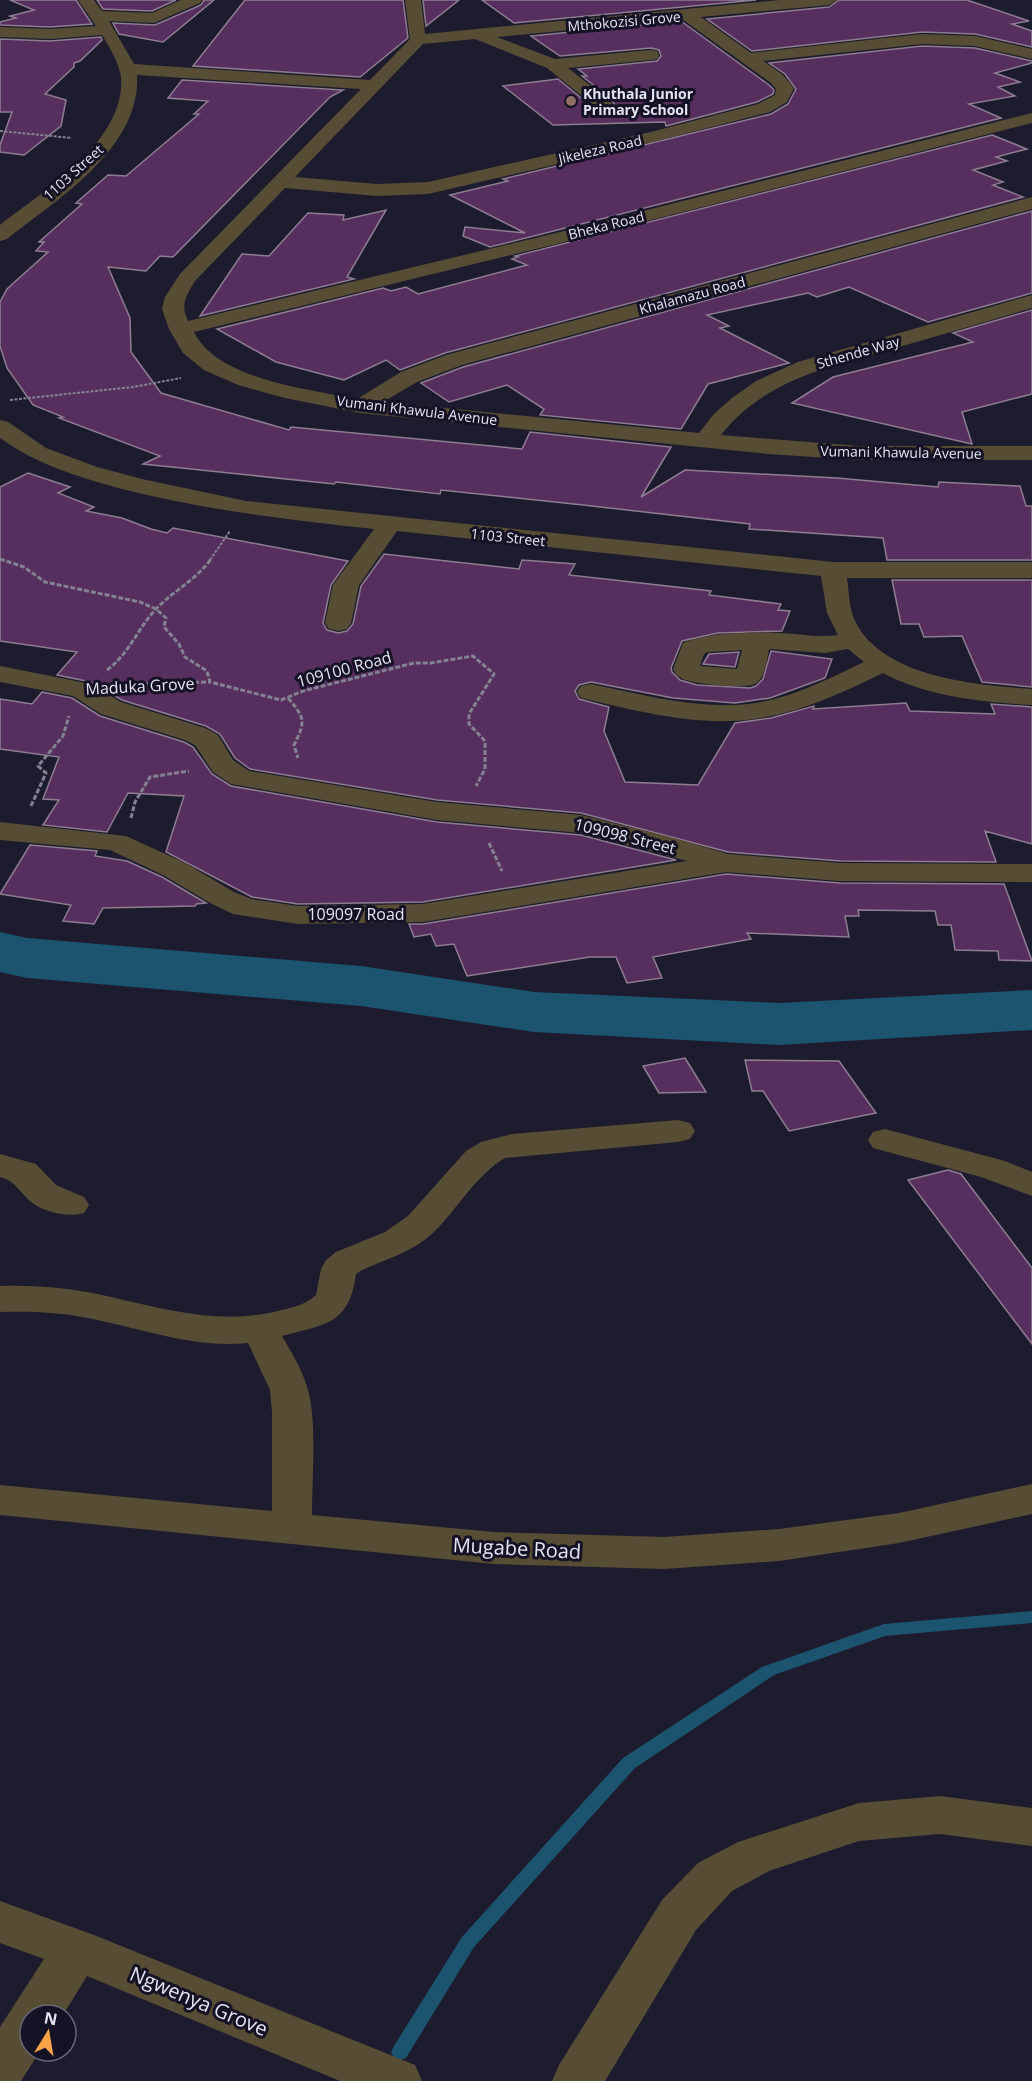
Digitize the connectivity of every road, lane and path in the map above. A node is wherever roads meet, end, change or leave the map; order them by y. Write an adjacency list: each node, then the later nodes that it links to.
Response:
1 (86, 0): 6 (street, 1103 Street)
2 (194, 0): 6 (street)
3 (413, 0): 9 (street)
4 (829, 0): 5 (street, Mthokozisi Grove)
5 (687, 15): 8 (street, Mthokozisi Grove); 12 (street, Jikeleza Road)
6 (102, 23): 7 (street); 14 (street, 1103 Street)
7 (0, 32)
8 (475, 35): 9 (street, Mthokozisi Grove); 13 (street)
9 (418, 40): 15 (street, Vumani Khawula Avenue)
10 (1032, 54): 12 (street)
11 (651, 55): 13 (street)
12 (749, 58): 20 (street, Jikeleza Road)
13 (553, 64): 16 (street)
14 (126, 69): 15 (street); 19 (street, 1103 Street)
15 (373, 85): 20 (street, Vumani Khawula Avenue)
16 (603, 104)
17 (1032, 118): 24 (street, Bheka Road)
18 (0, 131): 19 (path)
19 (109, 140): 22 (street, 1103 Street)
20 (282, 182): 24 (street, Vumani Khawula Avenue)
21 (1032, 202): 27 (street, Khalamazu Road)
22 (0, 235)
23 (1032, 301): 29 (street, Sthende Way)
24 (180, 329): 25 (street, Vumani Khawula Avenue)
25 (221, 369): 26 (path); 27 (street, Vumani Khawula Avenue)
26 (9, 400)
27 (360, 406): 29 (street, Vumani Khawula Avenue)
28 (0, 427): 30 (street, 1103 Street)
29 (705, 441): 31 (street, Vumani Khawula Avenue)
30 (37, 452): 32 (street); 33 (street, 1103 Street)
31 (1032, 453)
32 (6, 456)
33 (390, 524): 35 (street, 1103 Street); 37 (street)
34 (0, 559): 42 (path)
35 (833, 570): 36 (street, 1103 Street); 38 (street)
36 (1032, 570)
37 (338, 623)
38 (855, 640): 39 (street); 40 (street)
39 (758, 642)
40 (884, 663): 44 (street); 46 (street)
41 (0, 674): 43 (street, Maduka Grove)
42 (210, 682): 43 (path, Maduka Grove); 45 (path, 109100 Road)
43 (81, 690): 47 (street)
44 (591, 692)
45 (288, 698): 48 (path); 49 (path, 109100 Road)
46 (1032, 698)
47 (223, 766): 48 (street, 109098 Street); 51 (path)
48 (313, 791): 49 (street, 109098 Street)
49 (481, 815): 52 (street, 109098 Street); 54 (path, 109100 Road)
50 (0, 831): 51 (street, 109097 Road)
51 (116, 842): 54 (street, 109097 Road)
52 (725, 863): 53 (street, 109098 Street); 54 (street, 109097 Road)
53 (1032, 873)
54 (516, 899)
55 (678, 1131): 61 (street)
56 (885, 1140): 58 (street)
57 (0, 1165): 59 (street)
58 (1032, 1185)
59 (71, 1205)
60 (0, 1299): 61 (street)
61 (259, 1329): 64 (street)
62 (1032, 1499): 64 (street, Mugabe Road)
63 (0, 1500): 64 (street, Mugabe Road)
64 (292, 1530)
65 (1032, 1827): 72 (street)
66 (0, 1922): 67 (street, Ngwenya Grove)
67 (77, 1950): 68 (street); 71 (street, Ngwenya Grove)
68 (44, 2003)
69 (18, 2042): 70 (street)
70 (0, 2070)
71 (398, 2081)
72 (577, 2081)

